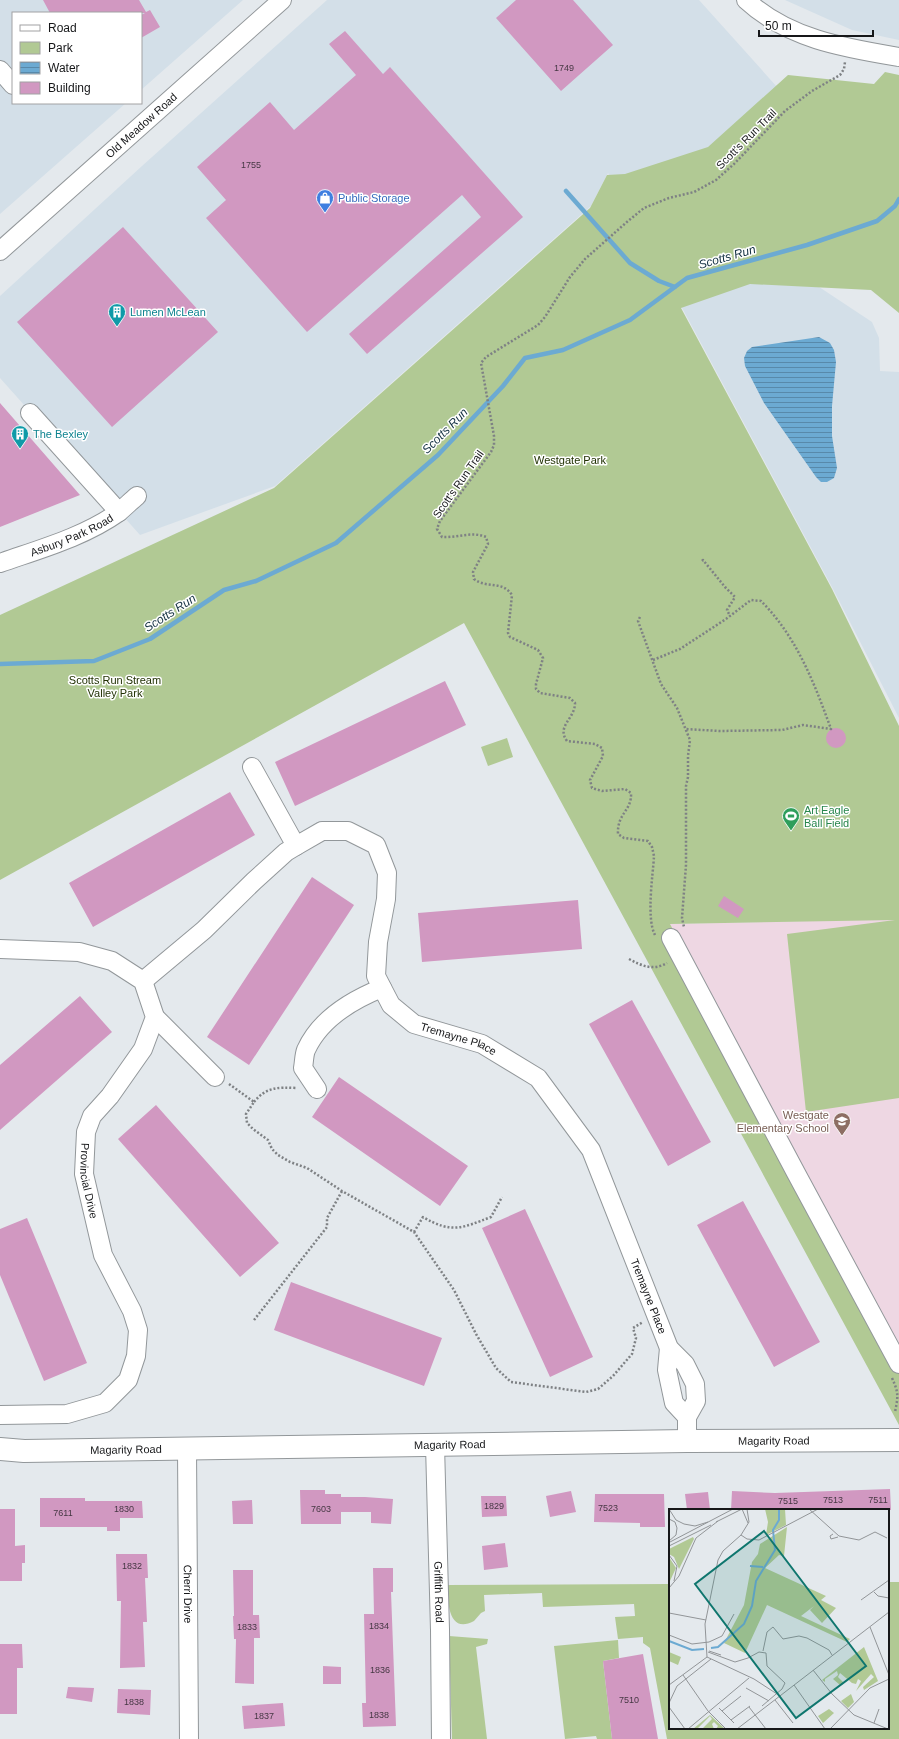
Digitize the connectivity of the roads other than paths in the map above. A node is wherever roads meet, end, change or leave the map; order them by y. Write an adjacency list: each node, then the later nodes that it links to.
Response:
1 (282, 0): 6 (street, Old Meadow Road)
2 (746, 0): 3 (street)
3 (894, 56)
4 (0, 70): 5 (street)
5 (12, 84)
6 (0, 251)
7 (30, 413): 9 (street)
8 (137, 496): 9 (street, Asbury Park Road)
9 (118, 512): 10 (street, Asbury Park Road)
10 (0, 563)
11 (252, 767): 12 (street)
12 (296, 846): 15 (street, Tremayne Place); 16 (street, Tremayne Place)
13 (668, 941): 21 (street)
14 (0, 949): 15 (street)
15 (143, 981): 17 (street)
16 (382, 988): 19 (street); 20 (street, Tremayne Place)
17 (155, 1017): 18 (street); 22 (street, Provincial Drive)
18 (215, 1077)
19 (317, 1089)
20 (669, 1348): 23 (street, Tremayne Place); 23 (street, Tremayne Place)
21 (899, 1364)
22 (0, 1415)
23 (687, 1417): 25 (street, Tremayne Place)
24 (899, 1440): 25 (main road, Magarity Road)
25 (687, 1441): 26 (main road, Magarity Road)
26 (435, 1445): 28 (main road, Magarity Road); 30 (street, Griffith Road)
27 (0, 1449): 28 (main road, Magarity Road)
28 (188, 1449): 29 (street, Cherri Drive)
29 (189, 1739)
30 (441, 1739)

